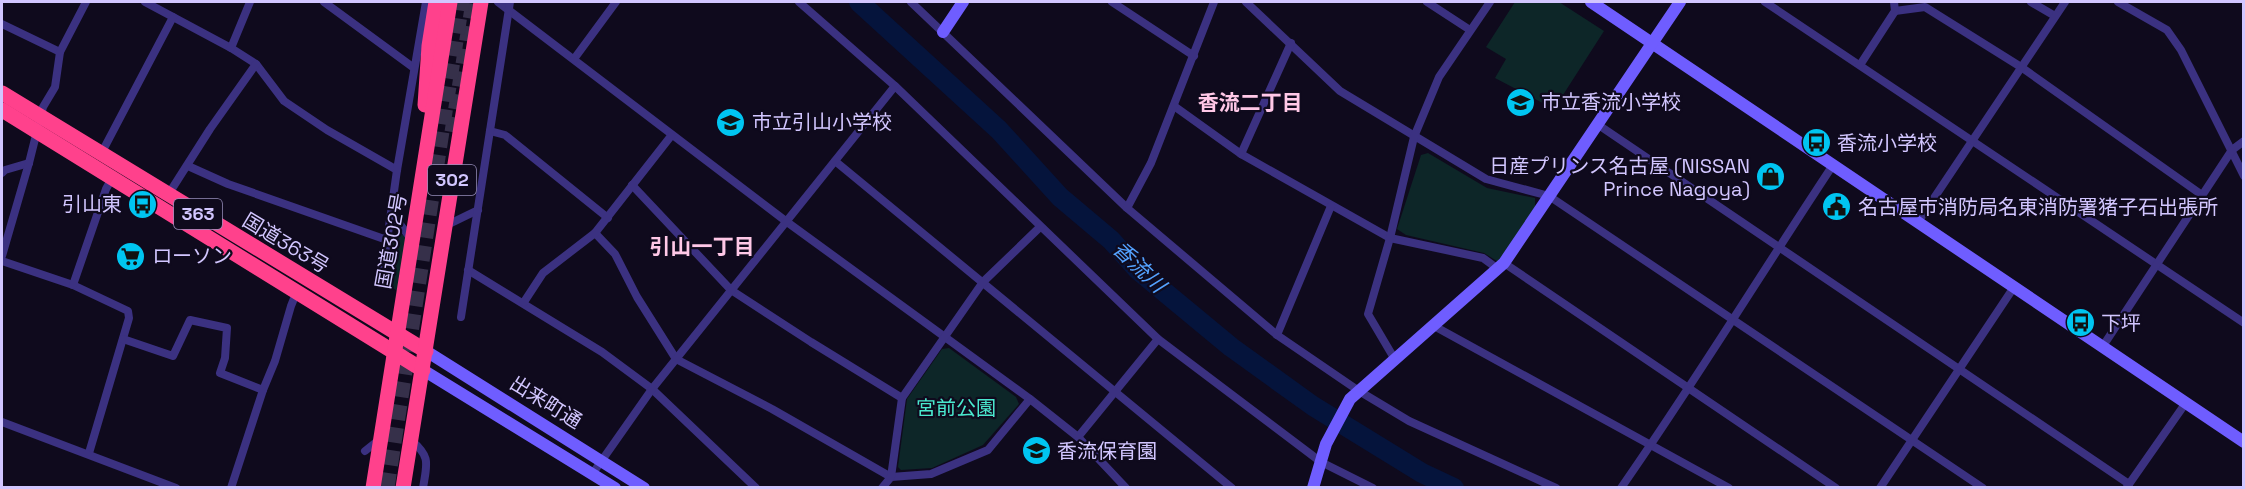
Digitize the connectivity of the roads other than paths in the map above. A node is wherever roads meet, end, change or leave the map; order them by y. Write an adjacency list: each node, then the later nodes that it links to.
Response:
1 (86, 2): 35 (street)
2 (145, 2): 28 (street)
3 (250, 2): 34 (street)
4 (324, 2): 41 (street)
5 (426, 2): 41 (street)
6 (436, 2): 65 (highway)
7 (450, 2): 65 (highway, 国道302号 / 302)
8 (498, 2): 25 (street)
9 (616, 2): 37 (street)
10 (799, 2): 42 (street)
11 (911, 2): 31 (street)
12 (963, 2): 31 (street)
13 (1112, 2): 36 (street)
14 (1214, 2): 36 (street)
15 (1246, 2): 33 (street)
16 (1427, 2): 30 (street)
17 (1490, 2): 30 (street)
18 (1591, 2): 32 (street)
19 (1680, 2): 32 (street)
20 (1765, 2): 39 (street)
21 (2031, 2): 27 (street)
22 (2065, 2): 27 (street)
23 (2118, 2): 54 (street)
24 (480, 5): 77 (highway, 302)
25 (510, 5): 37 (street); 49 (street)
26 (1894, 6): 39 (street); 40 (street)
27 (2055, 16): 40 (street)
28 (173, 17): 34 (street); 55 (street)
29 (2, 24): 35 (street)
30 (1470, 30): 51 (street)
31 (943, 32): 71 (street)
32 (1652, 42): 47 (street); 59 (street)
33 (1291, 43): 51 (street); 56 (street)
34 (231, 48): 38 (street)
35 (60, 52): 46 (street)
36 (1194, 56): 44 (street)
37 (574, 59): 50 (street)
38 (256, 64): 60 (street); 61 (street)
39 (1860, 65): 52 (street)
40 (2021, 67): 52 (street); 68 (street)
41 (414, 68): 61 (street)
42 (895, 86): 57 (street); 78 (street)
43 (2, 93): 46 (highway, 国道363号 / 363)
44 (1174, 106): 56 (street); 71 (street)
45 (2, 110): 48 (highway, 国道363号 / 363)
46 (40, 117): 48 (street); 55 (highway, 国道363号 / 363)
47 (1597, 124): 69 (street); 83 (street)
48 (36, 132): 58 (street); 64 (highway, 国道363号 / 363)
49 (490, 132): 72 (street); 74 (street)
50 (671, 136): 66 (street); 75 (street)
51 (1414, 137): 69 (street); 80 (street)
52 (1972, 141): 76 (street); 86 (street)
53 (2244, 141): 54 (street)
54 (2232, 150): 63 (street); 68 (street)
55 (101, 154): 67 (highway, 国道363号 / 363)
56 (1241, 154): 70 (street)
57 (835, 161): 75 (street); 90 (street)
58 (29, 163): 62 (street); 84 (street)
59 (1833, 165): 76 (street); 83 (street)
60 (188, 166): 67 (street); 81 (street)
61 (397, 170): 73 (street)
62 (2, 173)
63 (2244, 176)
64 (112, 178): 91 (street); 94 (highway, 国道363号 / 363)
65 (422, 180): 82 (highway, 国道302号 / 302)
66 (632, 186): 74 (street); 93 (street)
67 (168, 195): 100 (highway, 国道363号 / 363)
68 (2202, 195): 86 (street)
69 (1549, 196): 87 (street); 97 (street)
70 (1331, 206): 80 (street); 101 (street)
71 (1127, 208): 101 (street)
72 (478, 210): 77 (street); 88 (street)
73 (392, 214): 81 (street); 82 (street)
74 (608, 218): 79 (street)
75 (787, 222): 93 (street); 102 (street)
76 (1918, 222): 92 (street)
77 (445, 226): 106 (highway, 302)
78 (1040, 227): 90 (street); 104 (street)
79 (595, 233): 95 (street); 109 (street)
80 (1390, 238): 87 (street); 108 (street)
81 (387, 240): 89 (street)
82 (412, 240): 100 (highway, 国道302号 / 302)
83 (1778, 248): 97 (street); 110 (street)
84 (2, 256)
85 (2, 261): 91 (street)
86 (2157, 265): 98 (street); 105 (street)
87 (1501, 266): 99 (street); 112 (street)
88 (468, 270): 95 (street); 96 (street)
89 (384, 273)
90 (982, 282): 102 (street); 116 (street)
91 (73, 285): 103 (street)
92 (2014, 286): 105 (street); 110 (street)
93 (731, 290): 109 (street); 117 (street)
94 (297, 291): 107 (highway, 国道363号 / 363); 114 (street)
95 (524, 303): 113 (street)
96 (461, 317)
97 (1734, 320): 112 (street); 124 (street)
98 (2244, 323)
99 (1434, 326): 108 (street); 126 (street)
100 (396, 334): 106 (highway, 国道363号 / 363); 107 (highway, 国道302号 / 302)
101 (1276, 335): 115 (street)
102 (944, 338): 117 (street); 118 (street)
103 (123, 339): 114 (street); 128 (street)
104 (1158, 339): 116 (street); 130 (street)
105 (2103, 346): 119 (street)
106 (426, 351): 111 (highway, 302); 129 (street, 出来町通)
107 (393, 352): 111 (highway, 国道363号 / 363); 122 (highway, 国道302号 / 302)
108 (1394, 358): 115 (street)
109 (676, 359): 113 (street); 132 (street)
110 (1958, 368): 124 (street); 133 (street)
111 (423, 370): 123 (highway, 302); 131 (street, 出来町通)
112 (1688, 388): 126 (street); 150 (street)
113 (652, 389): 129 (street); 141 (street)
114 (263, 390): 135 (street)
115 (1359, 391): 130 (street); 147 (street)
116 (1116, 392): 121 (street); 144 (street)
117 (902, 398): 132 (street)
118 (1030, 399): 121 (street); 132 (street)
119 (2185, 404): 125 (street); 133 (street)
120 (2, 422): 128 (street)
121 (1078, 437): 143 (street)
122 (380, 439): 127 (street); 136 (highway, 国道302号 / 302)
123 (411, 440): 137 (highway, 302); 138 (street)
124 (1912, 440): 151 (street); 152 (street)
125 (2244, 442)
126 (1650, 444): 148 (street); 149 (street)
127 (365, 451)
128 (89, 453): 134 (street)
129 (601, 460): 131 (street); 140 (street, 出来町通)
130 (1321, 462): 145 (street); 146 (street)
131 (593, 473): 139 (street, 出来町通)
132 (891, 477): 142 (street)
133 (2128, 486)
134 (176, 488)
135 (231, 488)
136 (373, 488)
137 (403, 488)
138 (423, 488)
139 (615, 488)
140 (644, 488)
141 (756, 488)
142 (882, 488)
143 (1126, 488)
144 (1232, 488)
145 (1313, 488)
146 (1373, 488)
147 (1556, 488)
148 (1621, 488)
149 (1729, 488)
150 (1836, 488)
151 (1880, 488)
152 (1983, 488)

